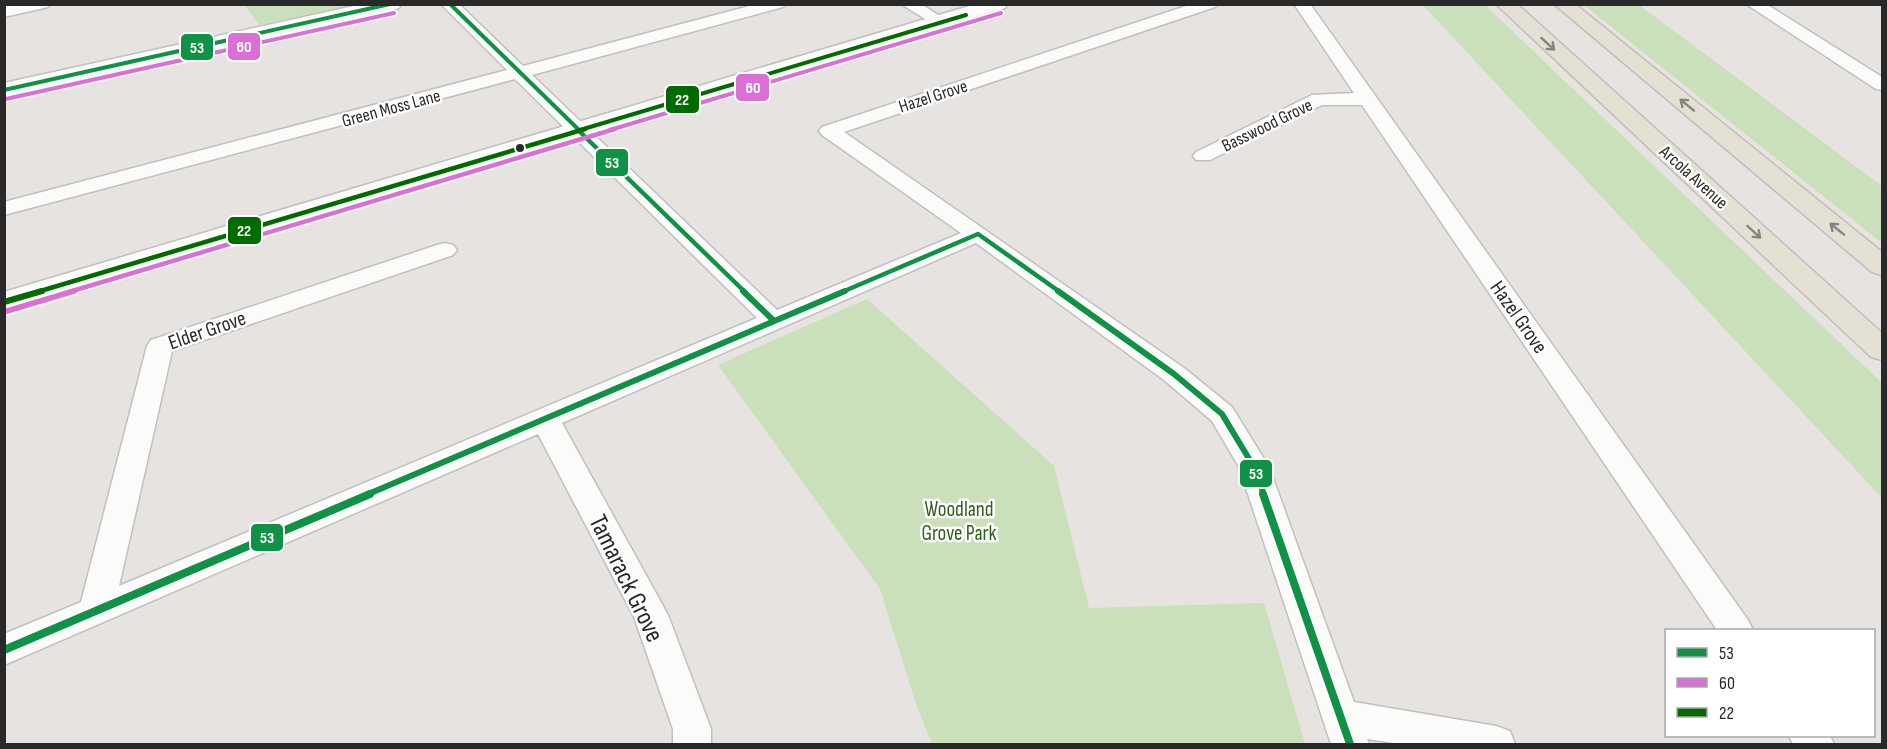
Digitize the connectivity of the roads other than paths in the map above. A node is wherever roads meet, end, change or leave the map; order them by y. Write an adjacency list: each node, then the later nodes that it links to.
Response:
1 (42, 4): 12 (street)
2 (392, 4): 16 (street)
3 (449, 4): 14 (street)
4 (777, 4): 14 (street, Green Moss Lane)
5 (909, 4): 13 (street)
6 (998, 4): 13 (street)
7 (1209, 4): 21 (street, Hazel Grove)
8 (1302, 4): 17 (street, Hazel Grove)
9 (1505, 4): 26 (main road, Arcola Avenue, one-way to 26)
10 (1563, 4): 23 (main road, one-way to 10)
11 (1754, 4): 15 (street)
12 (4, 12)
13 (944, 13): 18 (street)
14 (520, 73): 18 (street); 20 (street, Green Moss Lane)
15 (1882, 85)
16 (4, 90)
17 (1368, 99): 19 (street, Basswood Grove); 29 (street, Hazel Grove)
18 (576, 130): 24 (street); 25 (street)
19 (1203, 156)
20 (4, 209)
21 (978, 234): 25 (street); 31 (street)
22 (445, 250): 28 (street, Elder Grove)
23 (1882, 266)
24 (4, 302)
25 (774, 321): 27 (street)
26 (1882, 350)
27 (545, 419): 28 (street); 32 (street, Tamarack Grove)
28 (96, 612): 30 (street)
29 (1735, 629)
30 (4, 650)
31 (1346, 731): 33 (street)
32 (692, 744)
33 (1496, 744)

